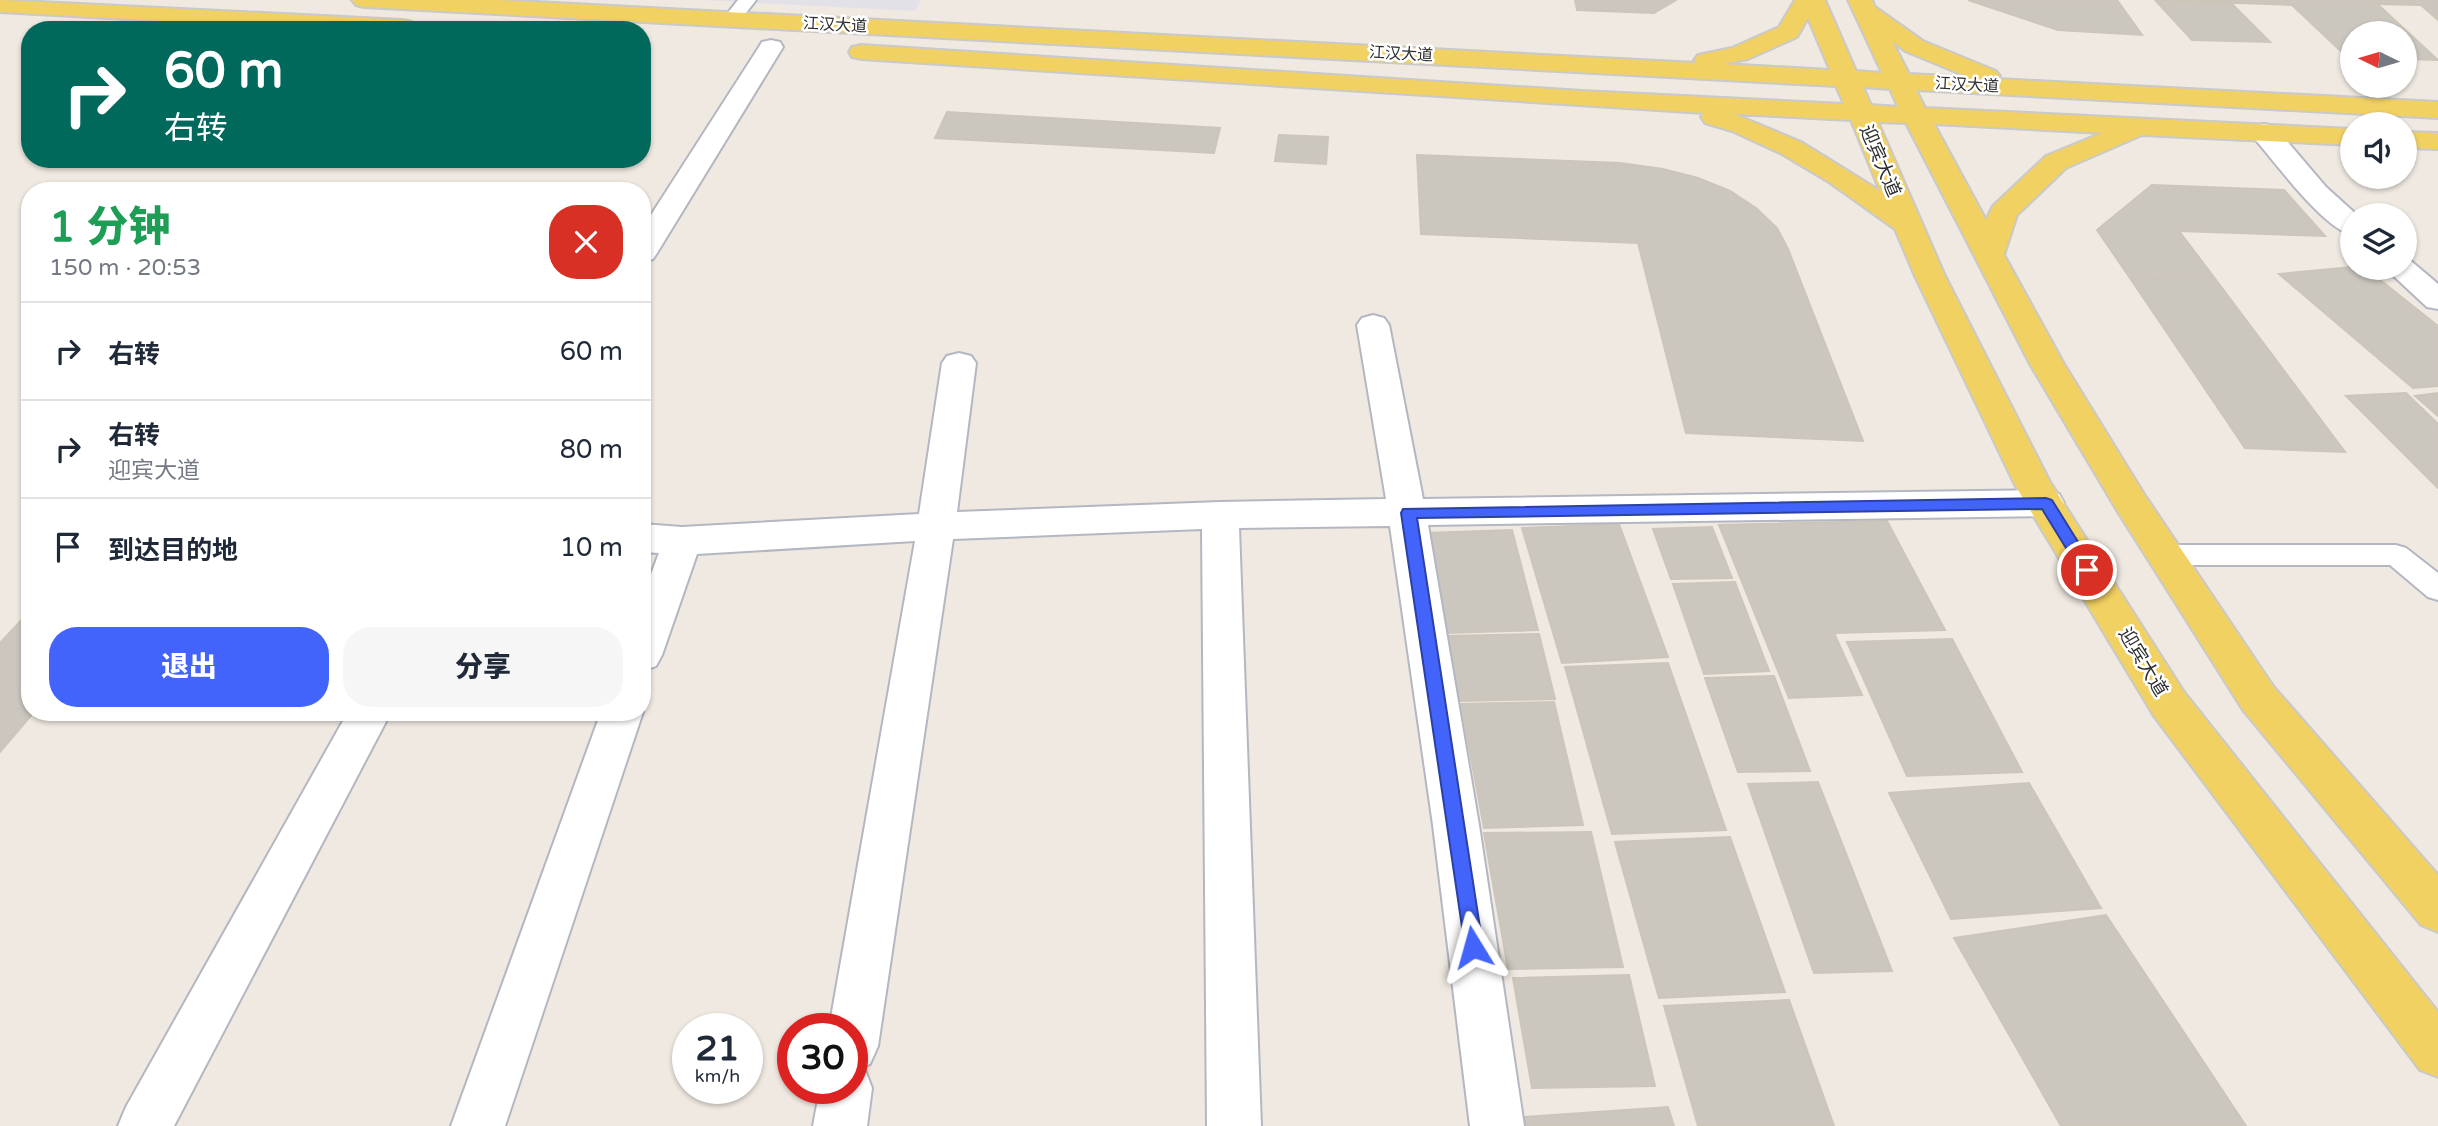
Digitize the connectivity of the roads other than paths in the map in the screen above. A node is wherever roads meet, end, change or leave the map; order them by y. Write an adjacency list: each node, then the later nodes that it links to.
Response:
1 (364, 0): 6 (main road, 江汉大道)
2 (1807, 0): 11 (main road)
3 (1813, 0): 12 (main road, 迎宾大道)
4 (1861, 3): 13 (main road); 14 (main road)
5 (0, 5): 7 (main road)
6 (739, 10): 11 (main road, 江汉大道)
7 (307, 21)
8 (759, 46): 9 (main road, 江汉大道); 26 (street)
9 (799, 48)
10 (840, 51): 15 (main road, 江汉大道)
11 (1661, 68): 12 (main road, 江汉大道)
12 (1846, 78): 13 (main road, 江汉大道); 17 (main road, 迎宾大道)
13 (1900, 81): 14 (main road, 江汉大道); 18 (main road)
14 (2047, 89): 16 (main road, 江汉大道)
15 (1651, 102): 17 (main road, 江汉大道); 25 (main road)
16 (2438, 110)
17 (1860, 113): 18 (main road, 江汉大道); 25 (main road, 迎宾大道)
18 (1916, 116): 19 (main road, 江汉大道); 27 (main road)
19 (2140, 126): 20 (main road, 江汉大道); 27 (main road)
20 (2264, 132): 21 (main road, 江汉大道); 24 (street)
21 (2340, 136)
22 (2417, 140): 23 (main road)
23 (2438, 141)
24 (2340, 215)
25 (1908, 225): 32 (main road, 迎宾大道)
26 (651, 237)
27 (1989, 255): 38 (main road)
28 (2414, 280): 29 (street)
29 (2438, 300)
30 (1373, 325): 33 (street)
31 (959, 363): 35 (street)
32 (2046, 503): 33 (street); 45 (main road, 迎宾大道)
33 (1409, 513): 34 (street); 51 (street)
34 (1220, 515): 35 (street); 50 (street)
35 (936, 526): 37 (street); 44 (street)
36 (651, 539): 37 (street)
37 (682, 541): 40 (street)
38 (2165, 555): 39 (lane); 43 (main road)
39 (2438, 589)
40 (651, 629)
41 (365, 721): 47 (street)
42 (619, 721): 48 (street)
43 (2438, 911)
44 (857, 1013)
45 (2438, 1052)
46 (843, 1104): 49 (street)
47 (145, 1126)
48 (478, 1126)
49 (840, 1126)
50 (1234, 1126)
51 (1497, 1126)

